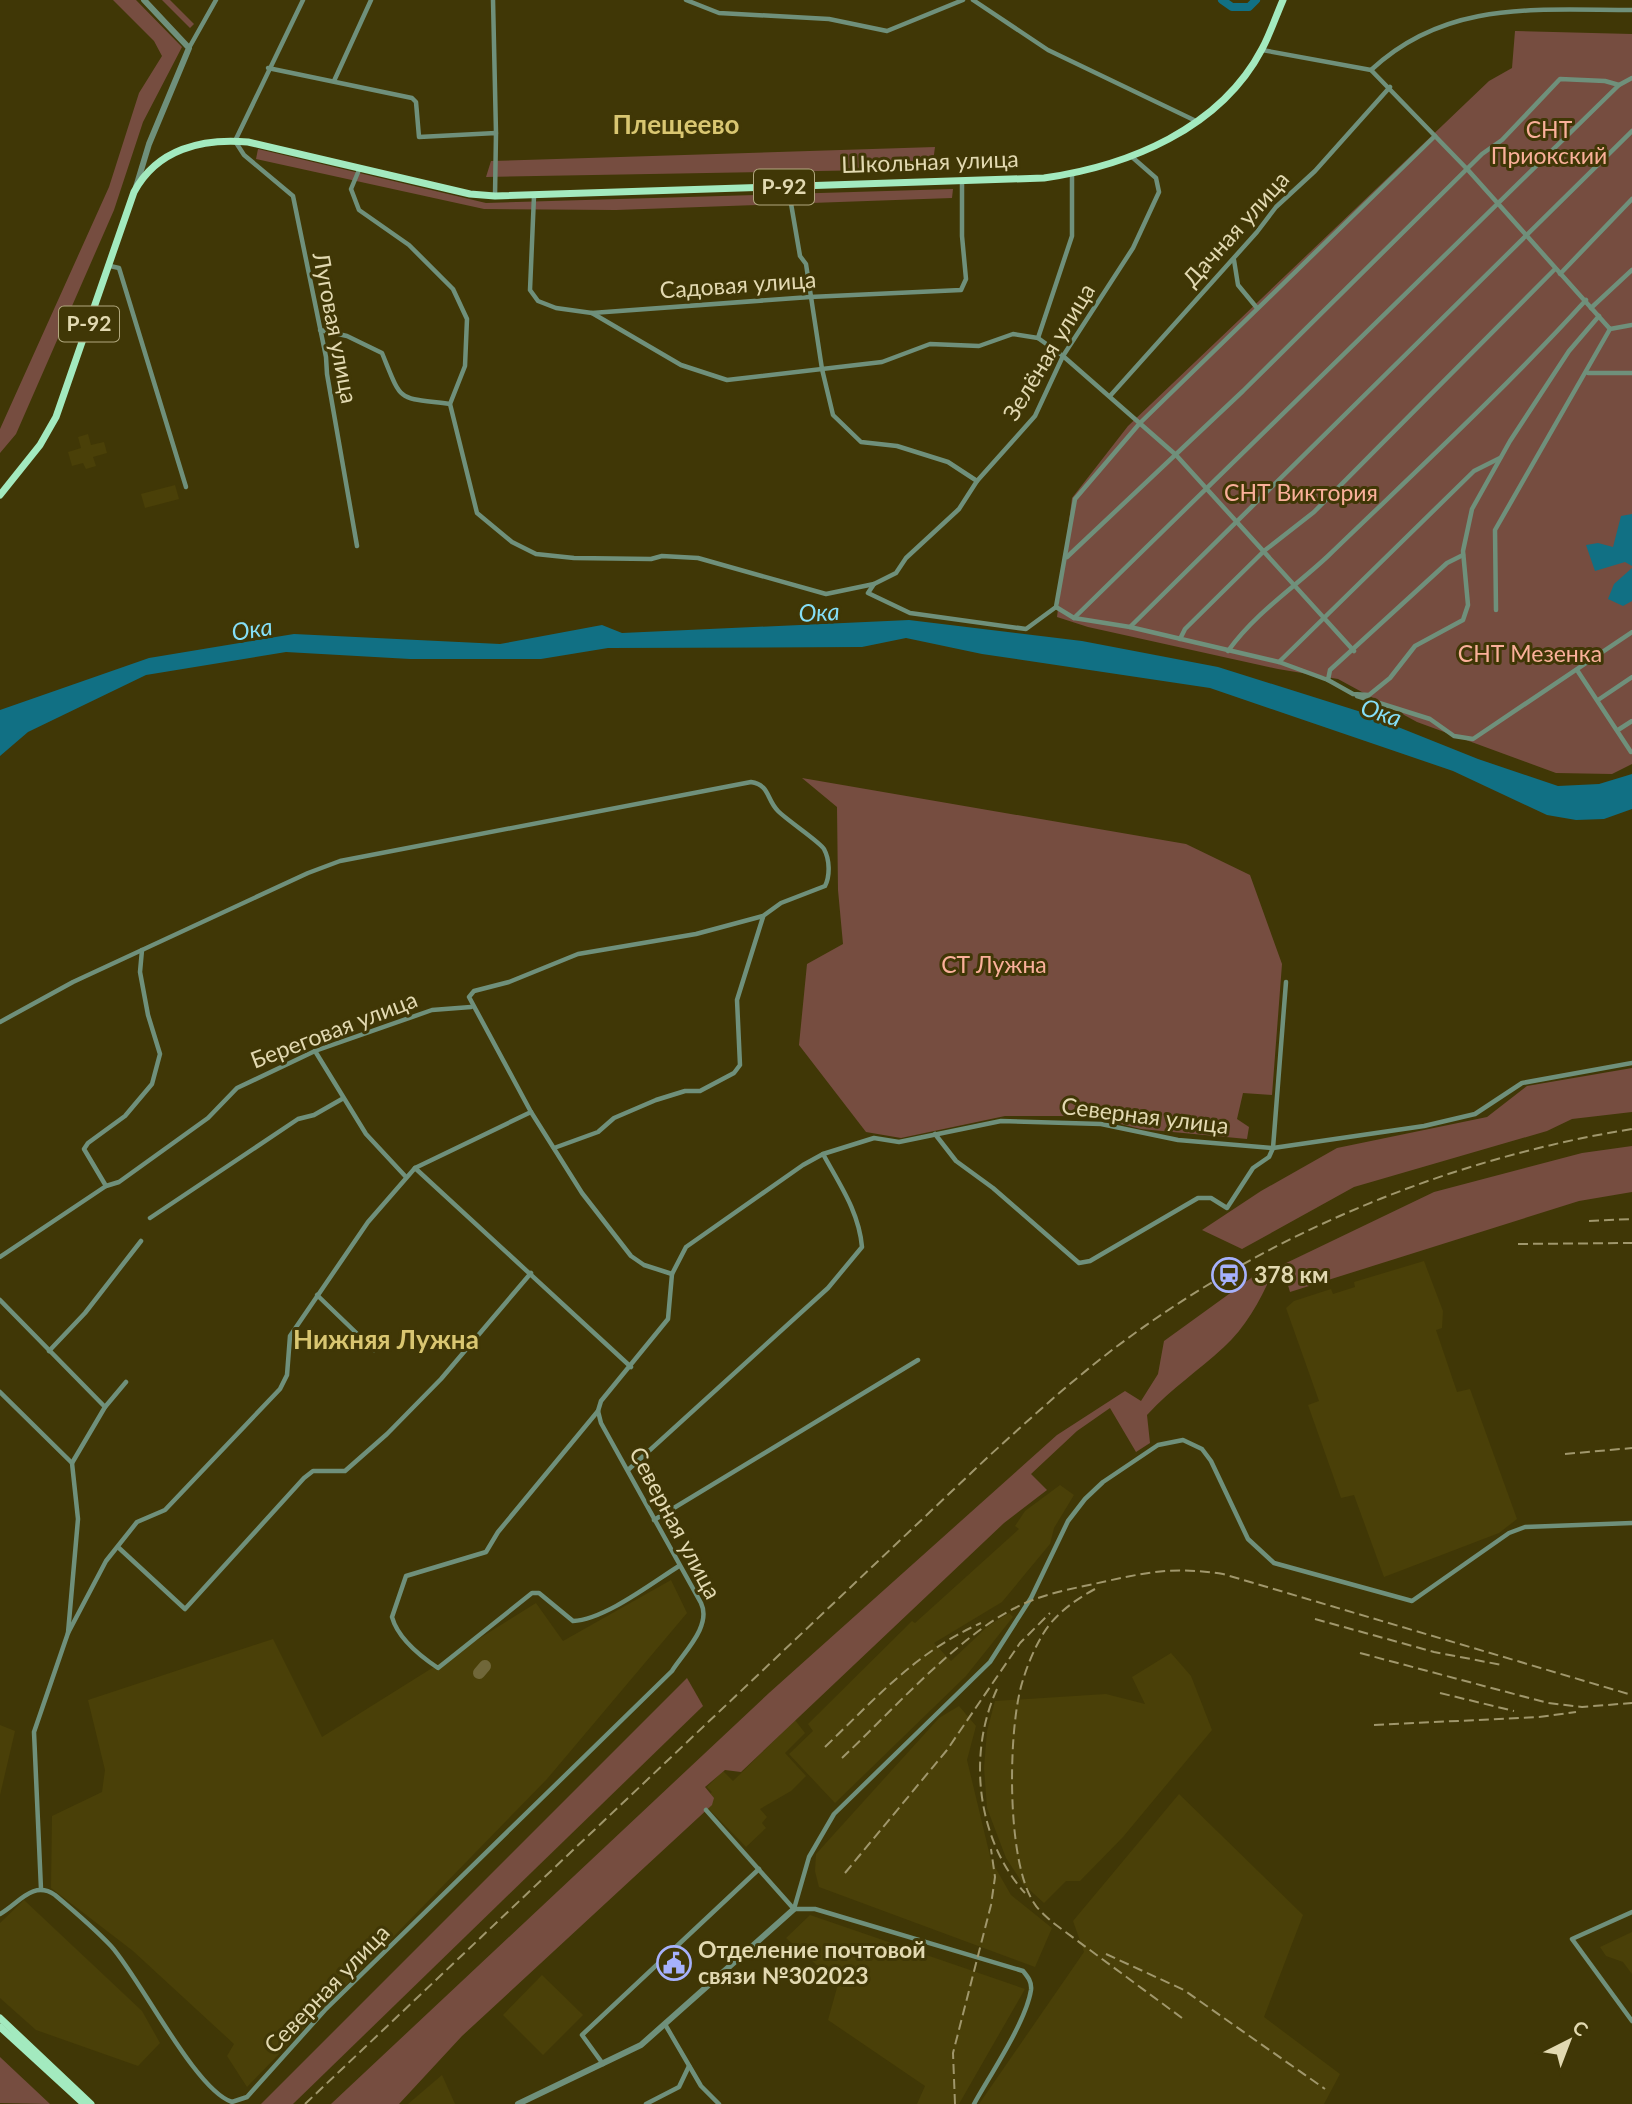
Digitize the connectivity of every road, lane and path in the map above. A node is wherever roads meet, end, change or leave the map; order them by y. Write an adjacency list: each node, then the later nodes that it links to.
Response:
1 (144, 0): 11 (street)
2 (216, 0): 11 (street)
3 (303, 0): 13 (street)
4 (371, 0): 16 (street)
5 (493, 0): 21 (street)
6 (685, 0): 7 (street)
7 (963, 0)
8 (973, 0): 19 (street)
9 (1283, 0): 12 (main road, Р-92)
10 (1632, 10): 14 (street)
11 (190, 48): 30 (street)
12 (1262, 50): 14 (street); 19 (main road, Р-92)
13 (268, 68): 16 (street); 23 (street)
14 (1371, 70): 18 (street)
15 (1632, 78): 17 (street)
16 (334, 80): 21 (street)
17 (1619, 85): 26 (street); 34 (street)
18 (1390, 87): 22 (street); 36 (street, Дачная улица)
19 (1196, 121): 24 (main road, Р-92)
20 (1632, 131): 35 (street)
21 (496, 133): 31 (street)
22 (1435, 136): 26 (street); 43 (street)
23 (235, 141): 25 (main road, Р-92); 30 (main road, Р-92); 49 (street, Луговая улица)
24 (1132, 157): 27 (main road, Р-92); 51 (street, Зелёная улица)
25 (359, 170): 31 (main road, Р-92); 56 (street)
26 (1468, 170): 34 (street); 58 (street)
27 (1072, 174): 28 (main road, Школьная улица / Р-92); 50 (street)
28 (962, 180): 29 (main road, Школьная улица / Р-92); 41 (street, Садовая улица)
29 (788, 187): 32 (main road, Школьная улица / Р-92); 41 (street)
30 (134, 192): 37 (main road, Р-92)
31 (495, 196): 32 (main road, Школьная улица / Р-92)
32 (534, 196): 45 (street, Садовая улица)
33 (1632, 199): 40 (street)
34 (1498, 203): 35 (street); 62 (street)
35 (1527, 235): 38 (street); 64 (street)
36 (1234, 259): 43 (street); 55 (street, Дачная улица)
37 (110, 266): 61 (street); 63 (main road, Р-92)
38 (1555, 269): 40 (street); 66 (street)
39 (1632, 270): 44 (street)
40 (1560, 274): 42 (street)
41 (810, 297): 45 (street, Садовая улица); 52 (street)
42 (1586, 300): 44 (street); 70 (street)
43 (1257, 307): 57 (street)
44 (1591, 308): 46 (street)
45 (592, 313): 52 (street)
46 (1600, 316): 48 (street); 59 (street)
47 (1632, 325): 48 (street)
48 (1610, 329): 53 (street)
49 (320, 330): 56 (street); 65 (street, Луговая улица)
50 (1038, 338): 51 (street); 52 (street)
51 (1063, 356): 55 (street); 60 (street, Зелёная улица)
52 (822, 369): 60 (street)
53 (1588, 373): 54 (street); 72 (street)
54 (1632, 373)
55 (1110, 396): 57 (street)
56 (450, 404): 69 (street)
57 (1140, 423): 58 (street); 68 (street)
58 (1176, 455): 62 (street); 68 (street)
59 (1500, 458): 67 (street); 74 (street)
60 (978, 481): 69 (street, Зелёная улица)
61 (186, 487)
62 (1206, 487): 64 (street); 73 (street)
63 (0, 495)
64 (1236, 520): 66 (street); 75 (street)
65 (357, 547)
66 (1264, 551): 70 (street); 77 (street)
67 (1463, 555): 79 (street); 84 (street)
68 (1066, 558): 71 (street)
69 (874, 584): 71 (street)
70 (1294, 585): 74 (street); 78 (street)
71 (1056, 607): 73 (street)
72 (1496, 610)
73 (1074, 618): 75 (street)
74 (1324, 618): 79 (street); 80 (street)
75 (1130, 627): 77 (street)
76 (1632, 632): 81 (street)
77 (1180, 639): 78 (street)
78 (1228, 651): 80 (street)
79 (1354, 651): 83 (street)
80 (1279, 662): 83 (street)
81 (1577, 670): 84 (street); 85 (street)
82 (1632, 677): 85 (street)
83 (1328, 680): 84 (street)
84 (1353, 694)
85 (1598, 701): 87 (street)
86 (1632, 721): 87 (street)
87 (1618, 730): 88 (street)
88 (1631, 752)
89 (763, 916): 90 (street); 92 (street); 99 (street)
90 (142, 950): 93 (street); 104 (street)
91 (1286, 982): 100 (street)
92 (471, 1007): 94 (street, Береговая улица); 97 (street)
93 (0, 1022)
94 (315, 1051): 96 (street); 104 (street, Береговая улица)
95 (1632, 1063): 100 (street, Северная улица)
96 (342, 1099): 103 (street); 105 (street)
97 (531, 1112): 99 (street); 102 (street)
98 (934, 1134): 100 (street, Северная улица); 100 (street); 101 (street, Северная улица)
99 (554, 1148): 109 (street)
100 (1273, 1148)
101 (824, 1154): 109 (street, Северная улица); 121 (street)
102 (415, 1168): 103 (street); 108 (street)
103 (407, 1177): 110 (street)
104 (106, 1186): 107 (street, Береговая улица)
105 (150, 1218)
106 (141, 1241): 113 (street)
107 (0, 1257)
108 (531, 1273): 115 (street); 124 (street)
109 (673, 1274): 115 (street, Северная улица)
110 (317, 1295): 112 (street); 124 (street)
111 (0, 1300): 113 (street)
112 (374, 1349)
113 (49, 1351): 118 (street)
114 (918, 1360): 122 (street)
115 (631, 1367): 119 (street, Северная улица)
116 (126, 1382): 118 (street)
117 (0, 1392): 120 (street)
118 (105, 1407): 120 (street)
119 (598, 1411): 121 (street, Северная улица); 125 (street)
120 (72, 1464): 126 (street)
121 (627, 1470): 122 (street, Северная улица)
122 (654, 1520): 125 (street, Северная улица)
123 (1632, 1523): 130 (street)
124 (118, 1548): 126 (street)
125 (679, 1566): 129 (street, Северная улица)
126 (68, 1633): 129 (street)
127 (706, 1810): 128 (street)
128 (759, 1869): 130 (street); 137 (street)
129 (41, 1889): 132 (street)
130 (794, 1909): 135 (street); 146 (street)
131 (1632, 1912): 134 (street)
132 (0, 1914)
133 (0, 2018): 139 (main road)
134 (1632, 2021)
135 (666, 2026): 137 (street); 138 (street)
136 (0, 2027): 139 (main road)
137 (603, 2064): 140 (street)
138 (689, 2066): 144 (street); 145 (street)
139 (66, 2084): 141 (main road); 142 (main road)
140 (533, 2101): 143 (street)
141 (84, 2104)
142 (91, 2104)
143 (519, 2104)
144 (646, 2104)
145 (719, 2104)
146 (975, 2104)

